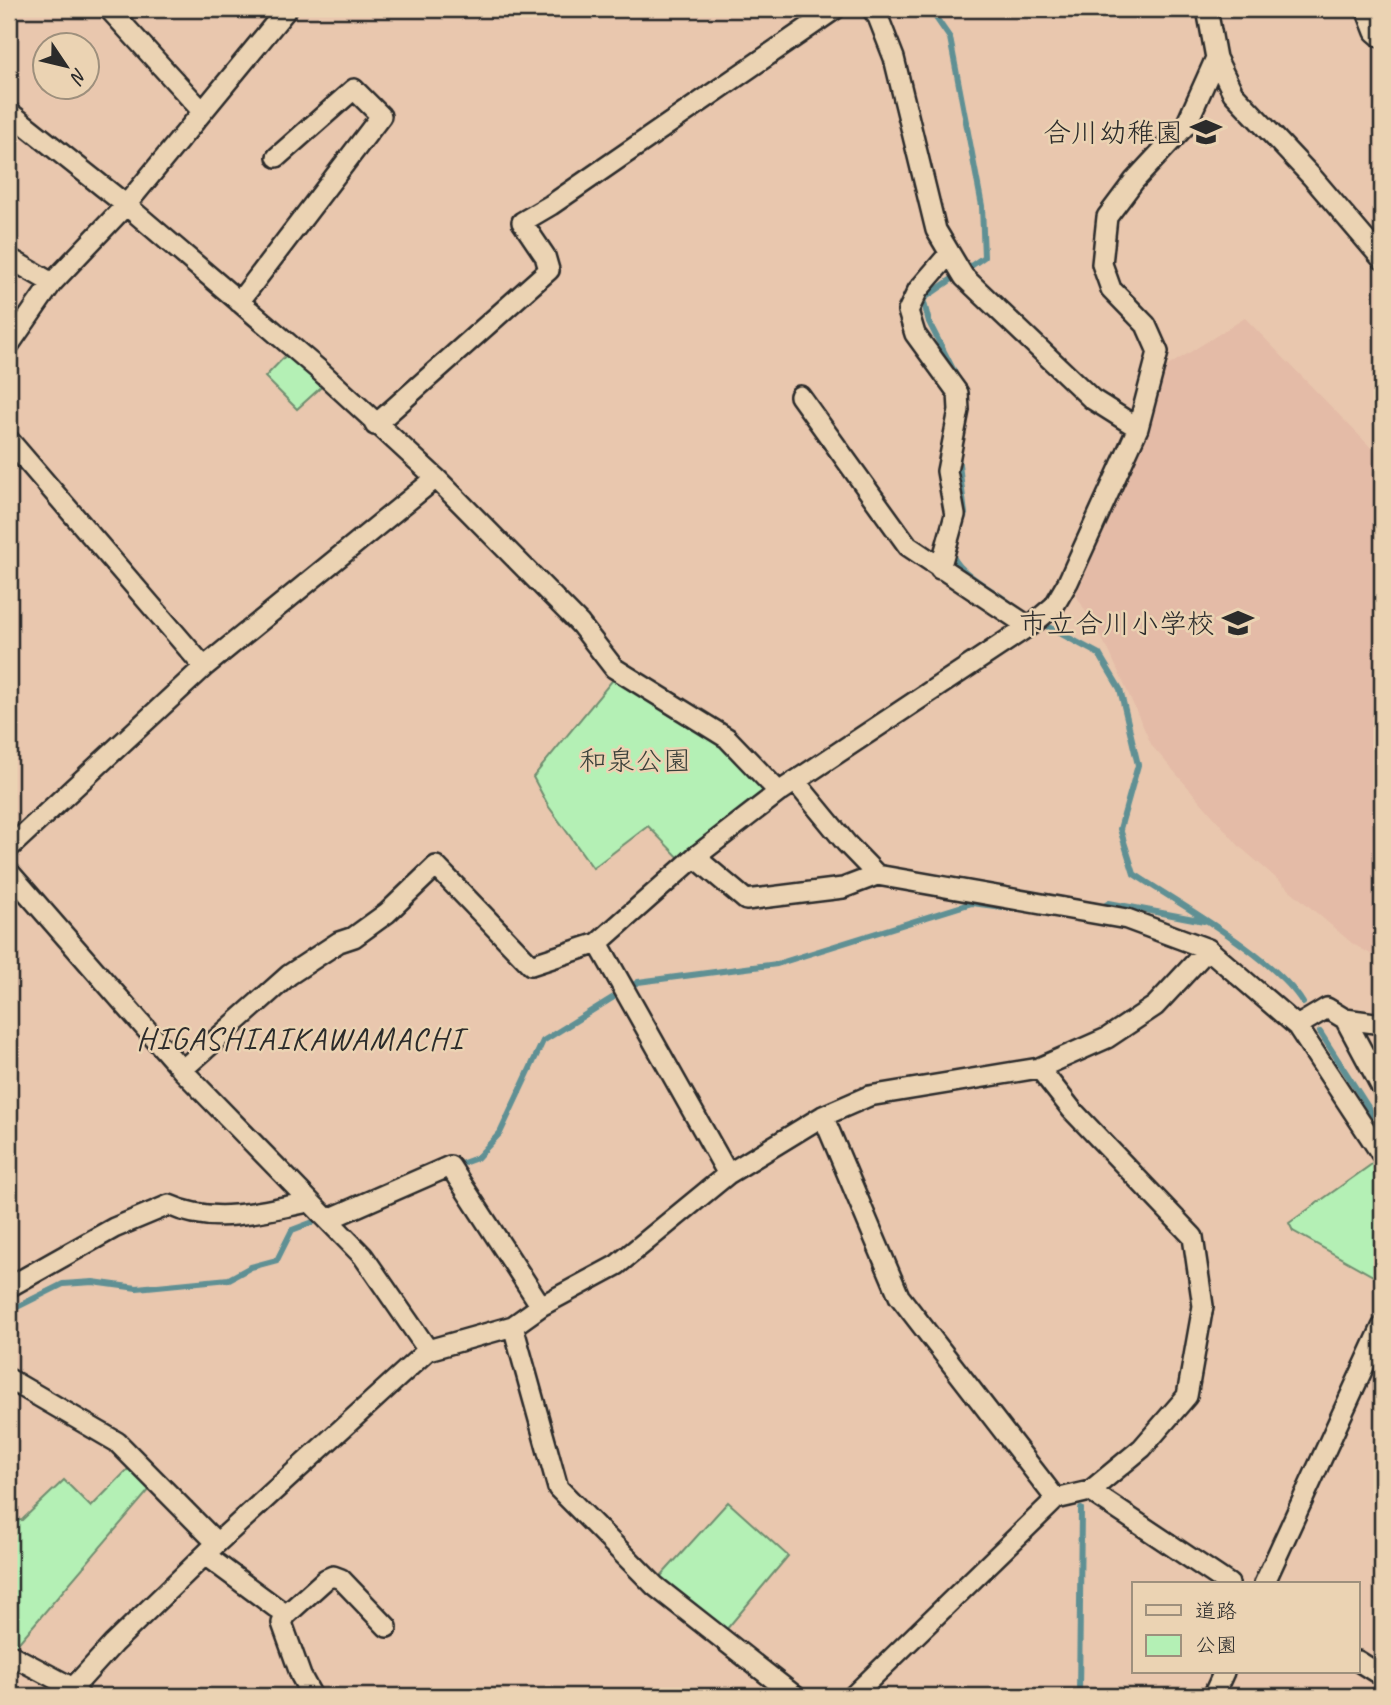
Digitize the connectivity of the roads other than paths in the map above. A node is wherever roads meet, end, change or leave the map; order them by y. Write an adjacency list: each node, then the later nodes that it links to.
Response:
1 (109, 9): 9 (street)
2 (287, 9): 9 (street)
3 (835, 9): 20 (street)
4 (872, 9): 13 (street)
5 (1207, 9): 8 (street)
6 (1366, 9): 7 (street)
7 (1382, 38)
8 (1216, 58): 15 (street); 21 (street)
9 (202, 111): 12 (street)
10 (9, 112): 12 (street)
11 (277, 158): 17 (street)
12 (126, 205): 16 (street); 17 (street)
13 (949, 254): 21 (street); 24 (street)
14 (9, 258): 16 (street)
15 (1382, 259)
16 (52, 283): 18 (street)
17 (239, 302): 20 (street)
18 (9, 345)
19 (800, 396): 24 (street)
20 (375, 425): 23 (street)
21 (1138, 428): 25 (street)
22 (9, 440): 26 (street)
23 (436, 478): 26 (street); 27 (street)
24 (940, 569): 25 (street)
25 (1037, 620): 27 (street)
26 (204, 667): 28 (street)
27 (787, 786): 29 (street); 31 (street)
28 (9, 848)
29 (695, 857): 31 (street); 32 (street)
30 (9, 872): 38 (street)
31 (877, 875): 33 (street)
32 (598, 943): 38 (street); 42 (street)
33 (1208, 949): 36 (street); 37 (street)
34 (1345, 1019): 35 (street); 36 (street); 39 (street)
35 (1382, 1024)
36 (1297, 1026): 41 (street)
37 (1039, 1068): 40 (street); 51 (street)
38 (182, 1070): 43 (street)
39 (1382, 1088)
40 (823, 1116): 42 (street); 52 (street)
41 (1382, 1155)
42 (728, 1174): 46 (street)
43 (309, 1202): 44 (street); 45 (street)
44 (329, 1219): 46 (street); 49 (street)
45 (9, 1287)
46 (541, 1306): 47 (street)
47 (513, 1326): 49 (street); 64 (street)
48 (1382, 1327): 55 (street)
49 (428, 1350): 53 (street)
50 (9, 1379): 53 (street)
51 (1090, 1491): 52 (street); 54 (street)
52 (1056, 1499): 65 (street)
53 (211, 1549): 56 (street); 62 (street)
54 (1226, 1582)
55 (1265, 1582)
56 (286, 1615): 57 (street); 63 (street)
57 (387, 1627)
58 (9, 1654): 62 (street)
59 (1360, 1662): 61 (street)
60 (1223, 1674): 66 (street)
61 (1382, 1675)
62 (77, 1692)
63 (312, 1696)
64 (795, 1696)
65 (853, 1696)
66 (1213, 1696)

